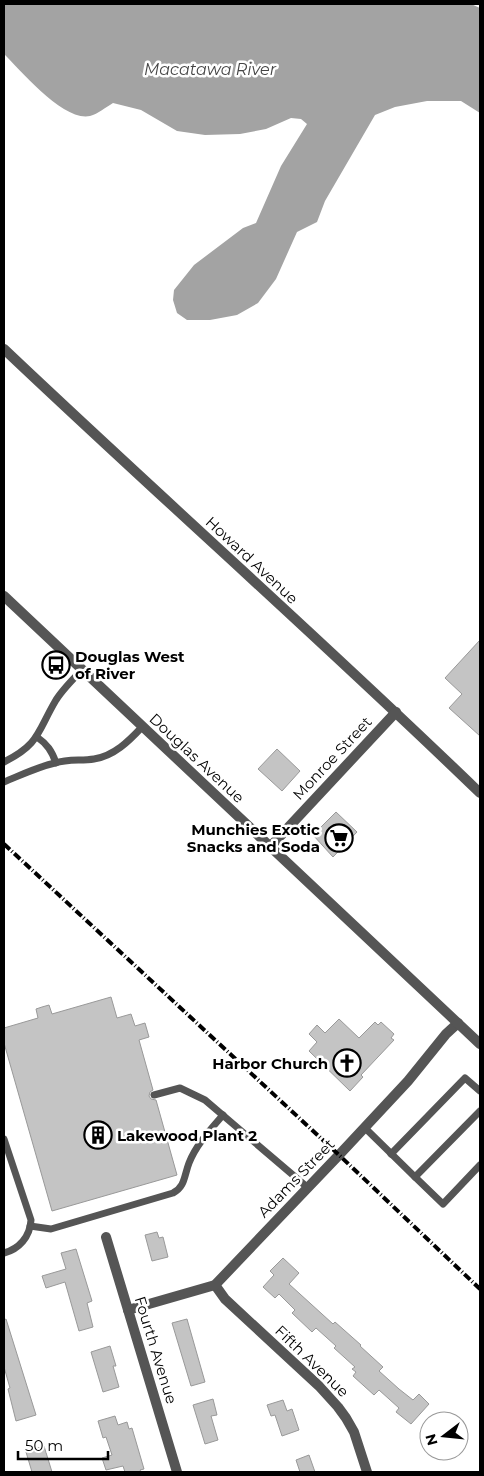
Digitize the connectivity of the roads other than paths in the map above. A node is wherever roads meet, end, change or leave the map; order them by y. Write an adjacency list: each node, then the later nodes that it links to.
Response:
1 (5, 354): 4 (street, Howard Avenue)
2 (4, 596): 3 (street, Douglas Avenue)
3 (82, 670): 5 (street, Douglas Avenue); 6 (lane)
4 (396, 712): 10 (street, Howard Avenue); 11 (street, Monroe Street)
5 (142, 727): 8 (lane); 11 (street, Douglas Avenue)
6 (37, 737): 7 (lane); 8 (lane)
7 (4, 762)
8 (56, 763): 9 (lane)
9 (4, 782)
10 (480, 793)
11 (270, 847): 12 (street, Douglas Avenue)
12 (458, 1023): 13 (street, Douglas Avenue); 18 (street, Adams Street)
13 (480, 1044)
14 (479, 1087): 20 (lane)
15 (154, 1095): 17 (lane)
16 (480, 1111): 22 (lane)
17 (223, 1115): 23 (lane); 24 (lane)
18 (364, 1127): 20 (lane); 23 (street, Adams Street)
19 (4, 1139): 24 (lane)
20 (391, 1154): 22 (lane)
21 (480, 1164): 22 (lane)
22 (416, 1177)
23 (307, 1187): 27 (street, Adams Street)
24 (30, 1226): 26 (lane)
25 (106, 1237): 28 (street, Fourth Avenue)
26 (4, 1253)
27 (215, 1285): 28 (street); 30 (street, Fifth Avenue)
28 (128, 1310): 29 (street, Fourth Avenue)
29 (177, 1472)
30 (367, 1472)

